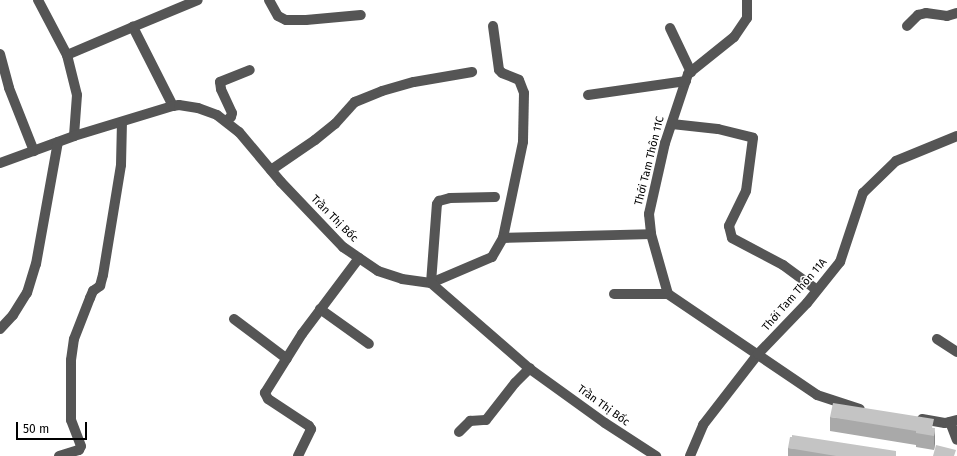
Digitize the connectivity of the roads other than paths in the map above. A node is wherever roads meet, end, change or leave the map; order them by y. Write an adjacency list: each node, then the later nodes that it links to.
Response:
1 (38, 0): 12 (street)
2 (198, 0): 9 (street)
3 (269, 0): 6 (street)
4 (747, 0): 15 (street)
5 (957, 13): 8 (street)
6 (360, 15)
7 (493, 26): 29 (street)
8 (907, 26)
9 (133, 27): 12 (street); 17 (street)
10 (670, 28): 15 (street)
11 (0, 54): 24 (street)
12 (67, 54): 21 (street)
13 (250, 70): 18 (street)
14 (472, 72): 26 (street)
15 (688, 76): 16 (street); 20 (street, Thới Tam Thôn 11C)
16 (588, 95)
17 (173, 106): 18 (street, Trần Thị Bốc); 19 (street, Trần Thị Bốc)
18 (226, 121): 26 (street, Trần Thị Bốc)
19 (122, 122): 21 (street, Trần Thị Bốc); 49 (street)
20 (672, 124): 28 (street, Thới Tam Thôn 11C); 32 (street)
21 (74, 136): 23 (street, Trần Thị Bốc)
22 (957, 136): 32 (street, Thới Tam Thôn 11A)
23 (58, 142): 24 (street, Trần Thị Bốc); 37 (street)
24 (34, 151): 25 (street, Trần Thị Bốc)
25 (0, 163)
26 (271, 170): 30 (street, Trần Thị Bốc)
27 (495, 197): 31 (street)
28 (651, 234): 29 (street); 34 (street, Thới Tam Thôn 11C)
29 (503, 238): 31 (street)
30 (358, 258): 31 (street, Trần Thị Bốc); 35 (street)
31 (431, 283): 43 (street, Trần Thị Bốc)
32 (818, 290): 41 (street, Thới Tam Thôn 11A)
33 (614, 294): 34 (street)
34 (668, 294): 41 (street)
35 (320, 309): 39 (street); 42 (street)
36 (234, 319): 42 (street)
37 (0, 329)
38 (937, 339): 40 (street)
39 (370, 344)
40 (957, 352)
41 (758, 354): 44 (street); 52 (street, Thới Tam Thôn 11A)
42 (287, 360): 50 (street)
43 (530, 368): 47 (street); 51 (street, Trần Thị Bốc)
44 (871, 411)
45 (908, 417): 46 (street)
46 (953, 421): 48 (street)
47 (459, 432)
48 (957, 440)
49 (59, 456)
50 (298, 456)
51 (656, 456)
52 (690, 456)

